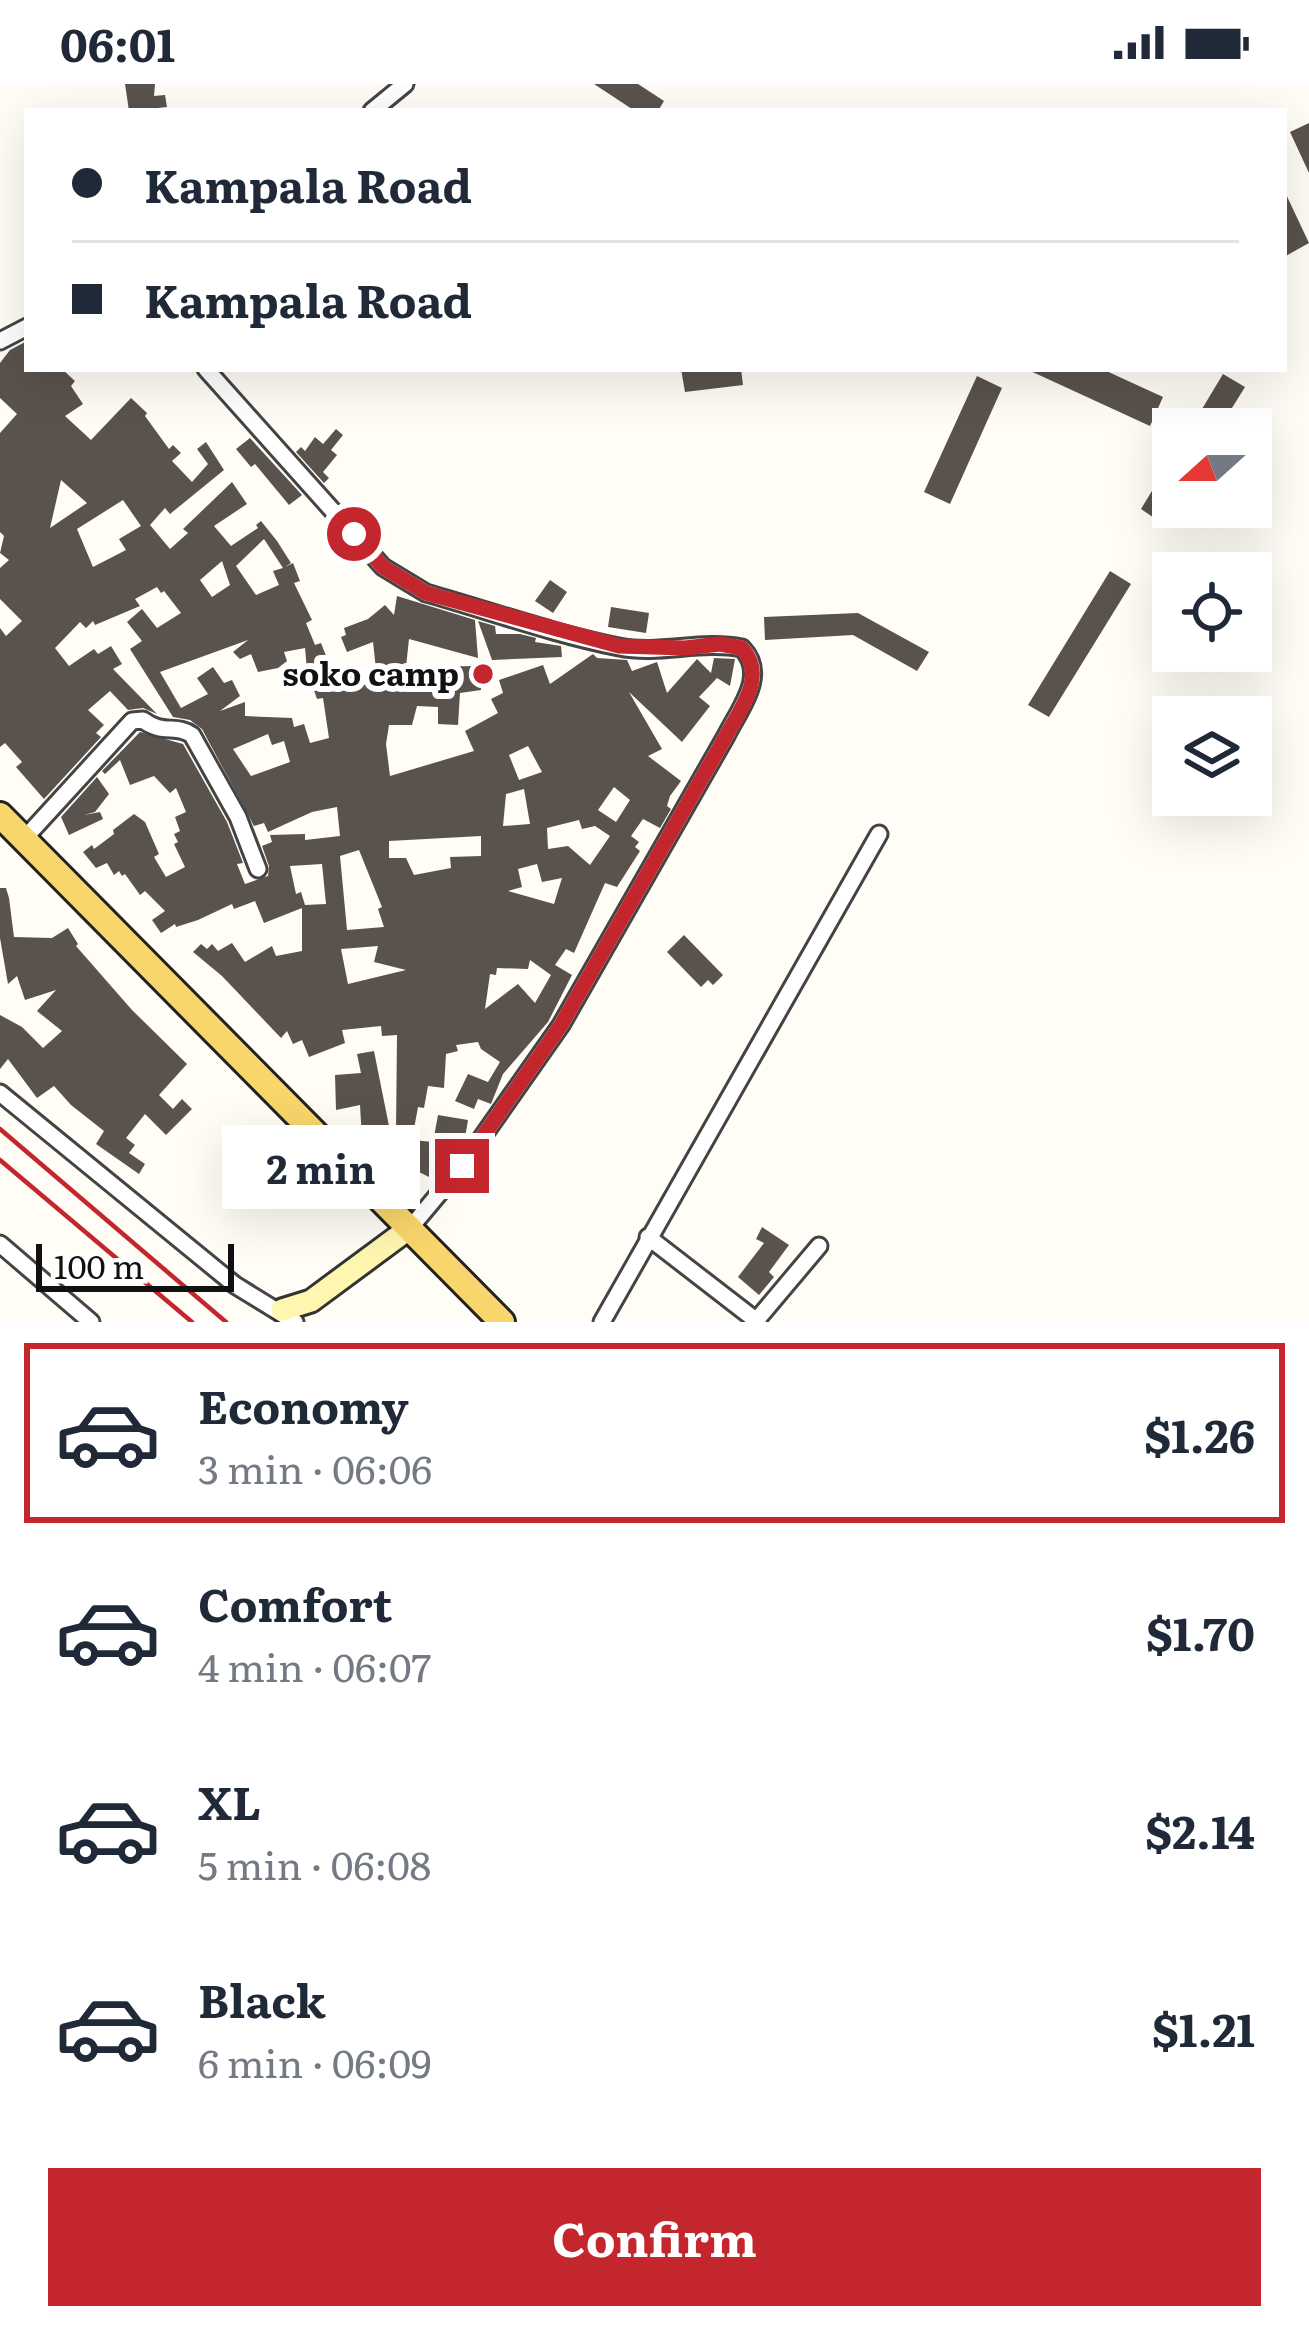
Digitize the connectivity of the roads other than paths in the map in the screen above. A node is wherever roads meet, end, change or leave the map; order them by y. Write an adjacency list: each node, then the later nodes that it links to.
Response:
1 (404, 84): 2 (street)
2 (376, 108)
3 (209, 372): 9 (street)
4 (0, 814): 6 (main road)
5 (879, 834): 10 (street)
6 (24, 838): 7 (street); 9 (main road)
7 (258, 869)
8 (0, 1094): 13 (street)
9 (411, 1227): 13 (street); 15 (main road)
10 (648, 1237): 16 (street); 17 (street)
11 (0, 1244): 14 (street)
12 (820, 1246): 17 (street)
13 (289, 1316)
14 (91, 1322)
15 (502, 1322)
16 (602, 1322)
17 (756, 1322)

